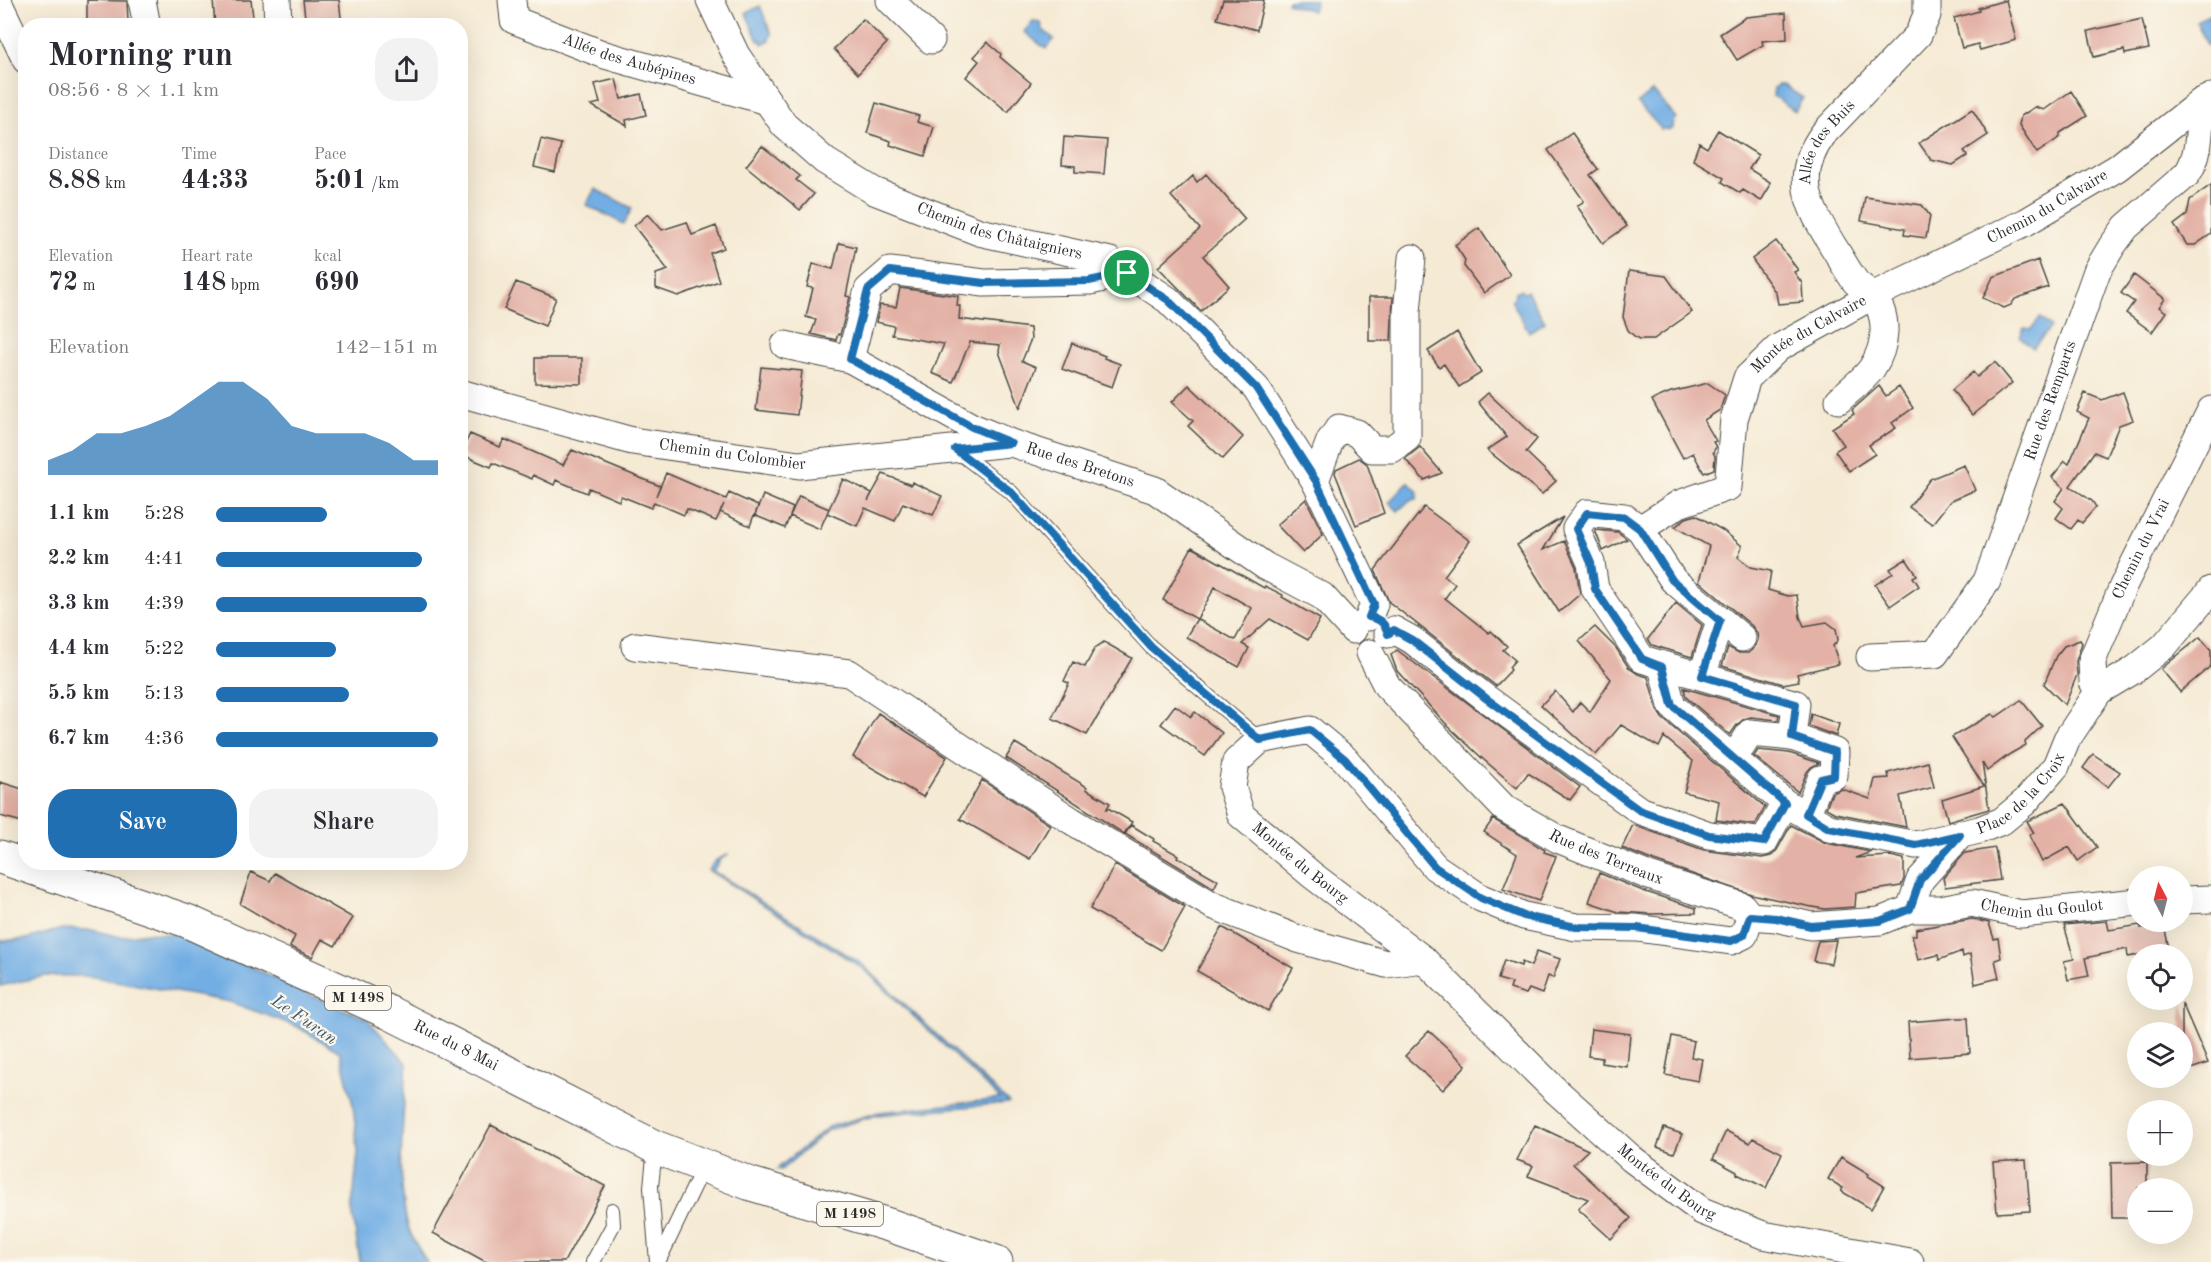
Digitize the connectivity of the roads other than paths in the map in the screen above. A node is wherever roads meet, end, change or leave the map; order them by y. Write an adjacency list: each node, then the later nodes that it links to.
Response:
1 (142, 0): 8 (street)
2 (277, 0): 9 (street)
3 (512, 0): 12 (street, Allée des Aubépines)
4 (710, 0): 12 (street, Chemin des Châtaigniers)
5 (890, 0): 10 (street)
6 (1927, 0): 16 (street, Allée des Buis)
7 (0, 6): 11 (street)
8 (145, 18)
9 (278, 18)
10 (931, 40)
11 (18, 43)
12 (767, 100): 15 (street, Chemin des Châtaigniers)
13 (2206, 100): 16 (street, Chemin du Calvaire); 31 (street, Rue des Remparts)
14 (1412, 258): 24 (street)
15 (1127, 273): 18 (street); 24 (street, Chemin des Châtaigniers)
16 (1872, 296): 20 (street); 25 (street, Montée du Calvaire)
17 (784, 345): 18 (street, Rue des Bretons)
18 (850, 359): 22 (street, Rue des Bretons)
19 (468, 395): 23 (street, Chemin du Colombier)
20 (1839, 400)
21 (2211, 410): 34 (street, Chemin du Vrai)
22 (1011, 443): 23 (street, Chemin du Colombier); 28 (street, Rue des Bretons)
23 (955, 449): 36 (lane)
24 (1316, 481): 28 (street, Chemin des Châtaigniers)
25 (1640, 529): 27 (street); 32 (street)
26 (2211, 590): 34 (street)
27 (1720, 621): 29 (street); 33 (street)
28 (1370, 633): 38 (street); 47 (street, Rue des Terreaux)
29 (1742, 638)
30 (635, 646): 48 (street)
31 (1870, 657)
32 (1662, 667): 33 (street); 37 (street)
33 (1702, 676): 35 (street)
34 (2098, 691): 39 (street, Place de la Croix)
35 (1792, 737): 37 (street); 38 (street)
36 (1260, 740): 47 (street); 48 (street, Montée du Bourg)
37 (1730, 755): 38 (street)
38 (1796, 809): 39 (street)
39 (1960, 835): 46 (street, Place de la Croix)
40 (0, 857): 41 (main road, Rue du 8 Mai / M 1498)
41 (18, 863)
42 (38, 870): 49 (main road, Rue du 8 Mai / M 1498)
43 (2211, 899): 44 (street)
44 (2193, 900)
45 (2127, 903): 46 (street, Chemin du Goulot)
46 (1910, 909): 47 (street, Rue des Terreaux)
47 (1750, 916)
48 (1423, 959): 55 (street, Montée du Bourg)
49 (655, 1146): 50 (main road, Rue du 8 Mai / M 1498); 53 (lane)
50 (704, 1166): 53 (lane); 54 (main road, M 1498)
51 (612, 1210): 52 (lane)
52 (593, 1262)
53 (657, 1262)
54 (996, 1262)
55 (1910, 1262)

